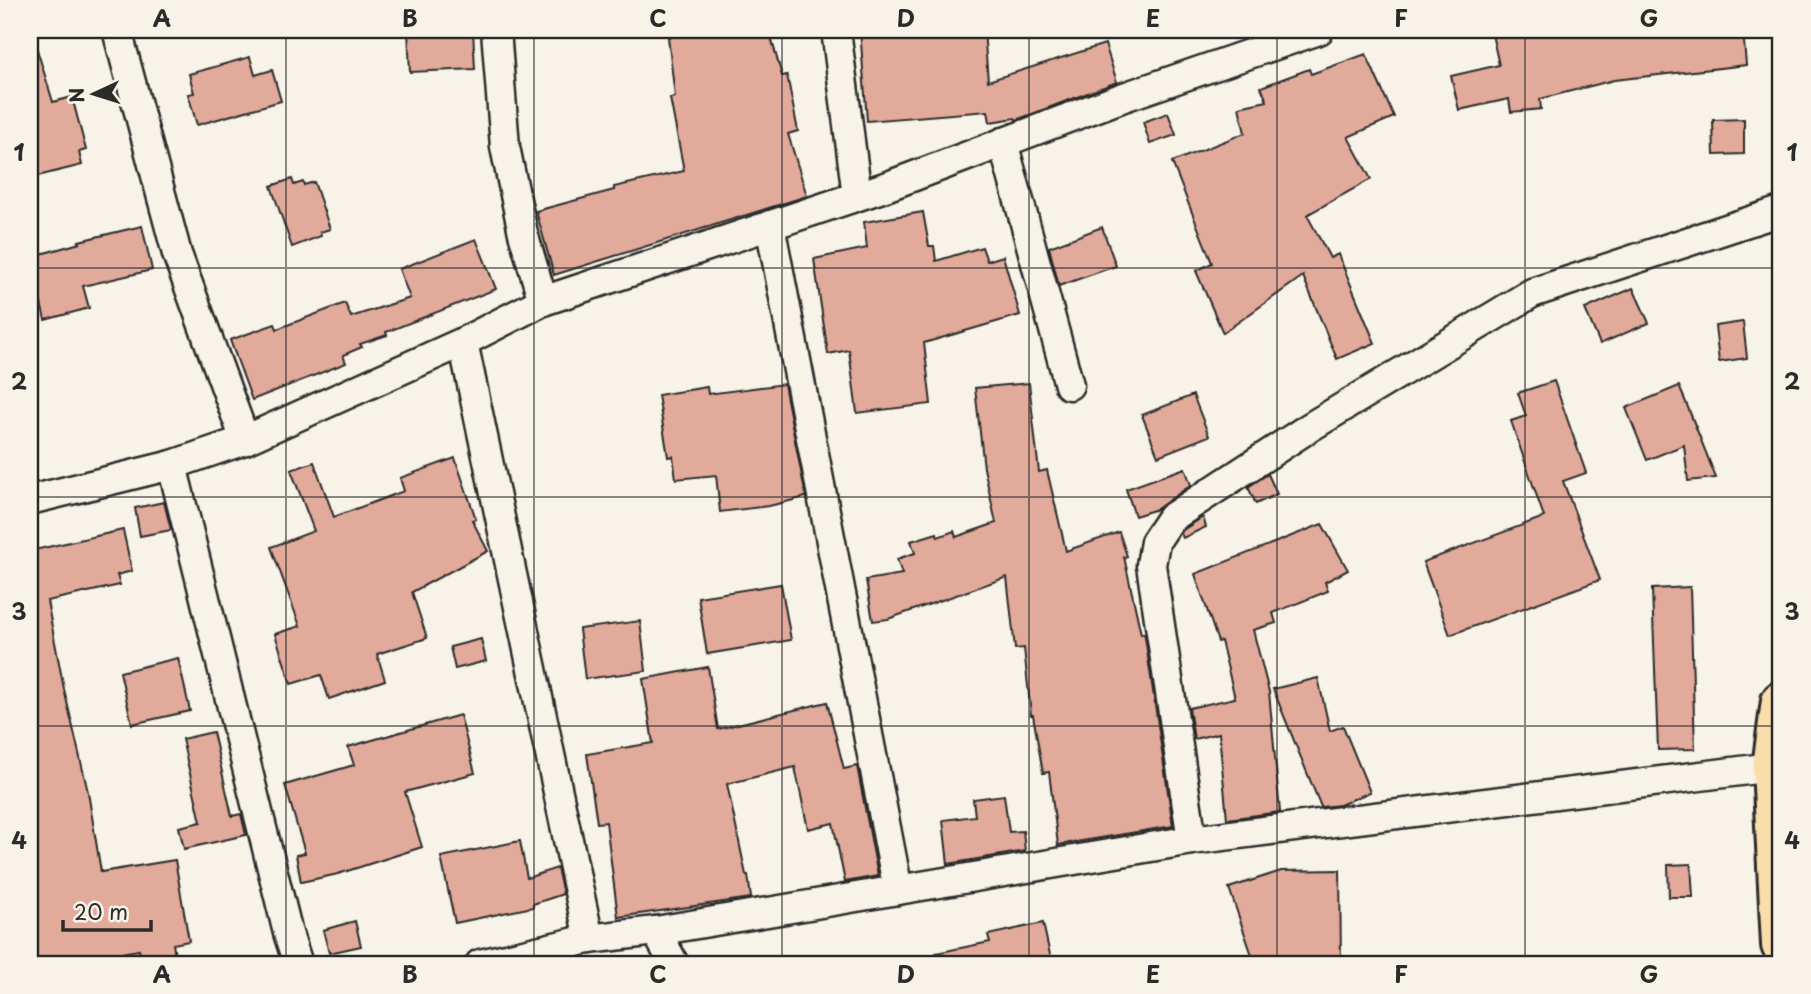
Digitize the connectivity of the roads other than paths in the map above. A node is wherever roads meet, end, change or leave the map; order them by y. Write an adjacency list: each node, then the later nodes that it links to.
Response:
1 (117, 30): 12 (street)
2 (496, 30): 9 (street)
3 (836, 30): 6 (street)
4 (1319, 30): 5 (street)
5 (1003, 142): 6 (street); 11 (street)
6 (857, 196): 8 (street)
7 (1781, 211): 17 (street)
8 (770, 225): 9 (street); 18 (street)
9 (543, 301): 10 (street)
10 (463, 342): 12 (street); 20 (street)
11 (1069, 385)
12 (244, 440): 13 (street)
13 (172, 465): 14 (street); 22 (street)
14 (30, 500)
15 (1781, 701): 16 (highway)
16 (1772, 767): 17 (street); 21 (highway)
17 (1192, 840): 18 (street)
18 (898, 890): 19 (street)
19 (656, 931): 20 (street); 24 (street)
20 (589, 939): 23 (street)
21 (1781, 945)
22 (298, 964)
23 (480, 964)
24 (674, 964)

